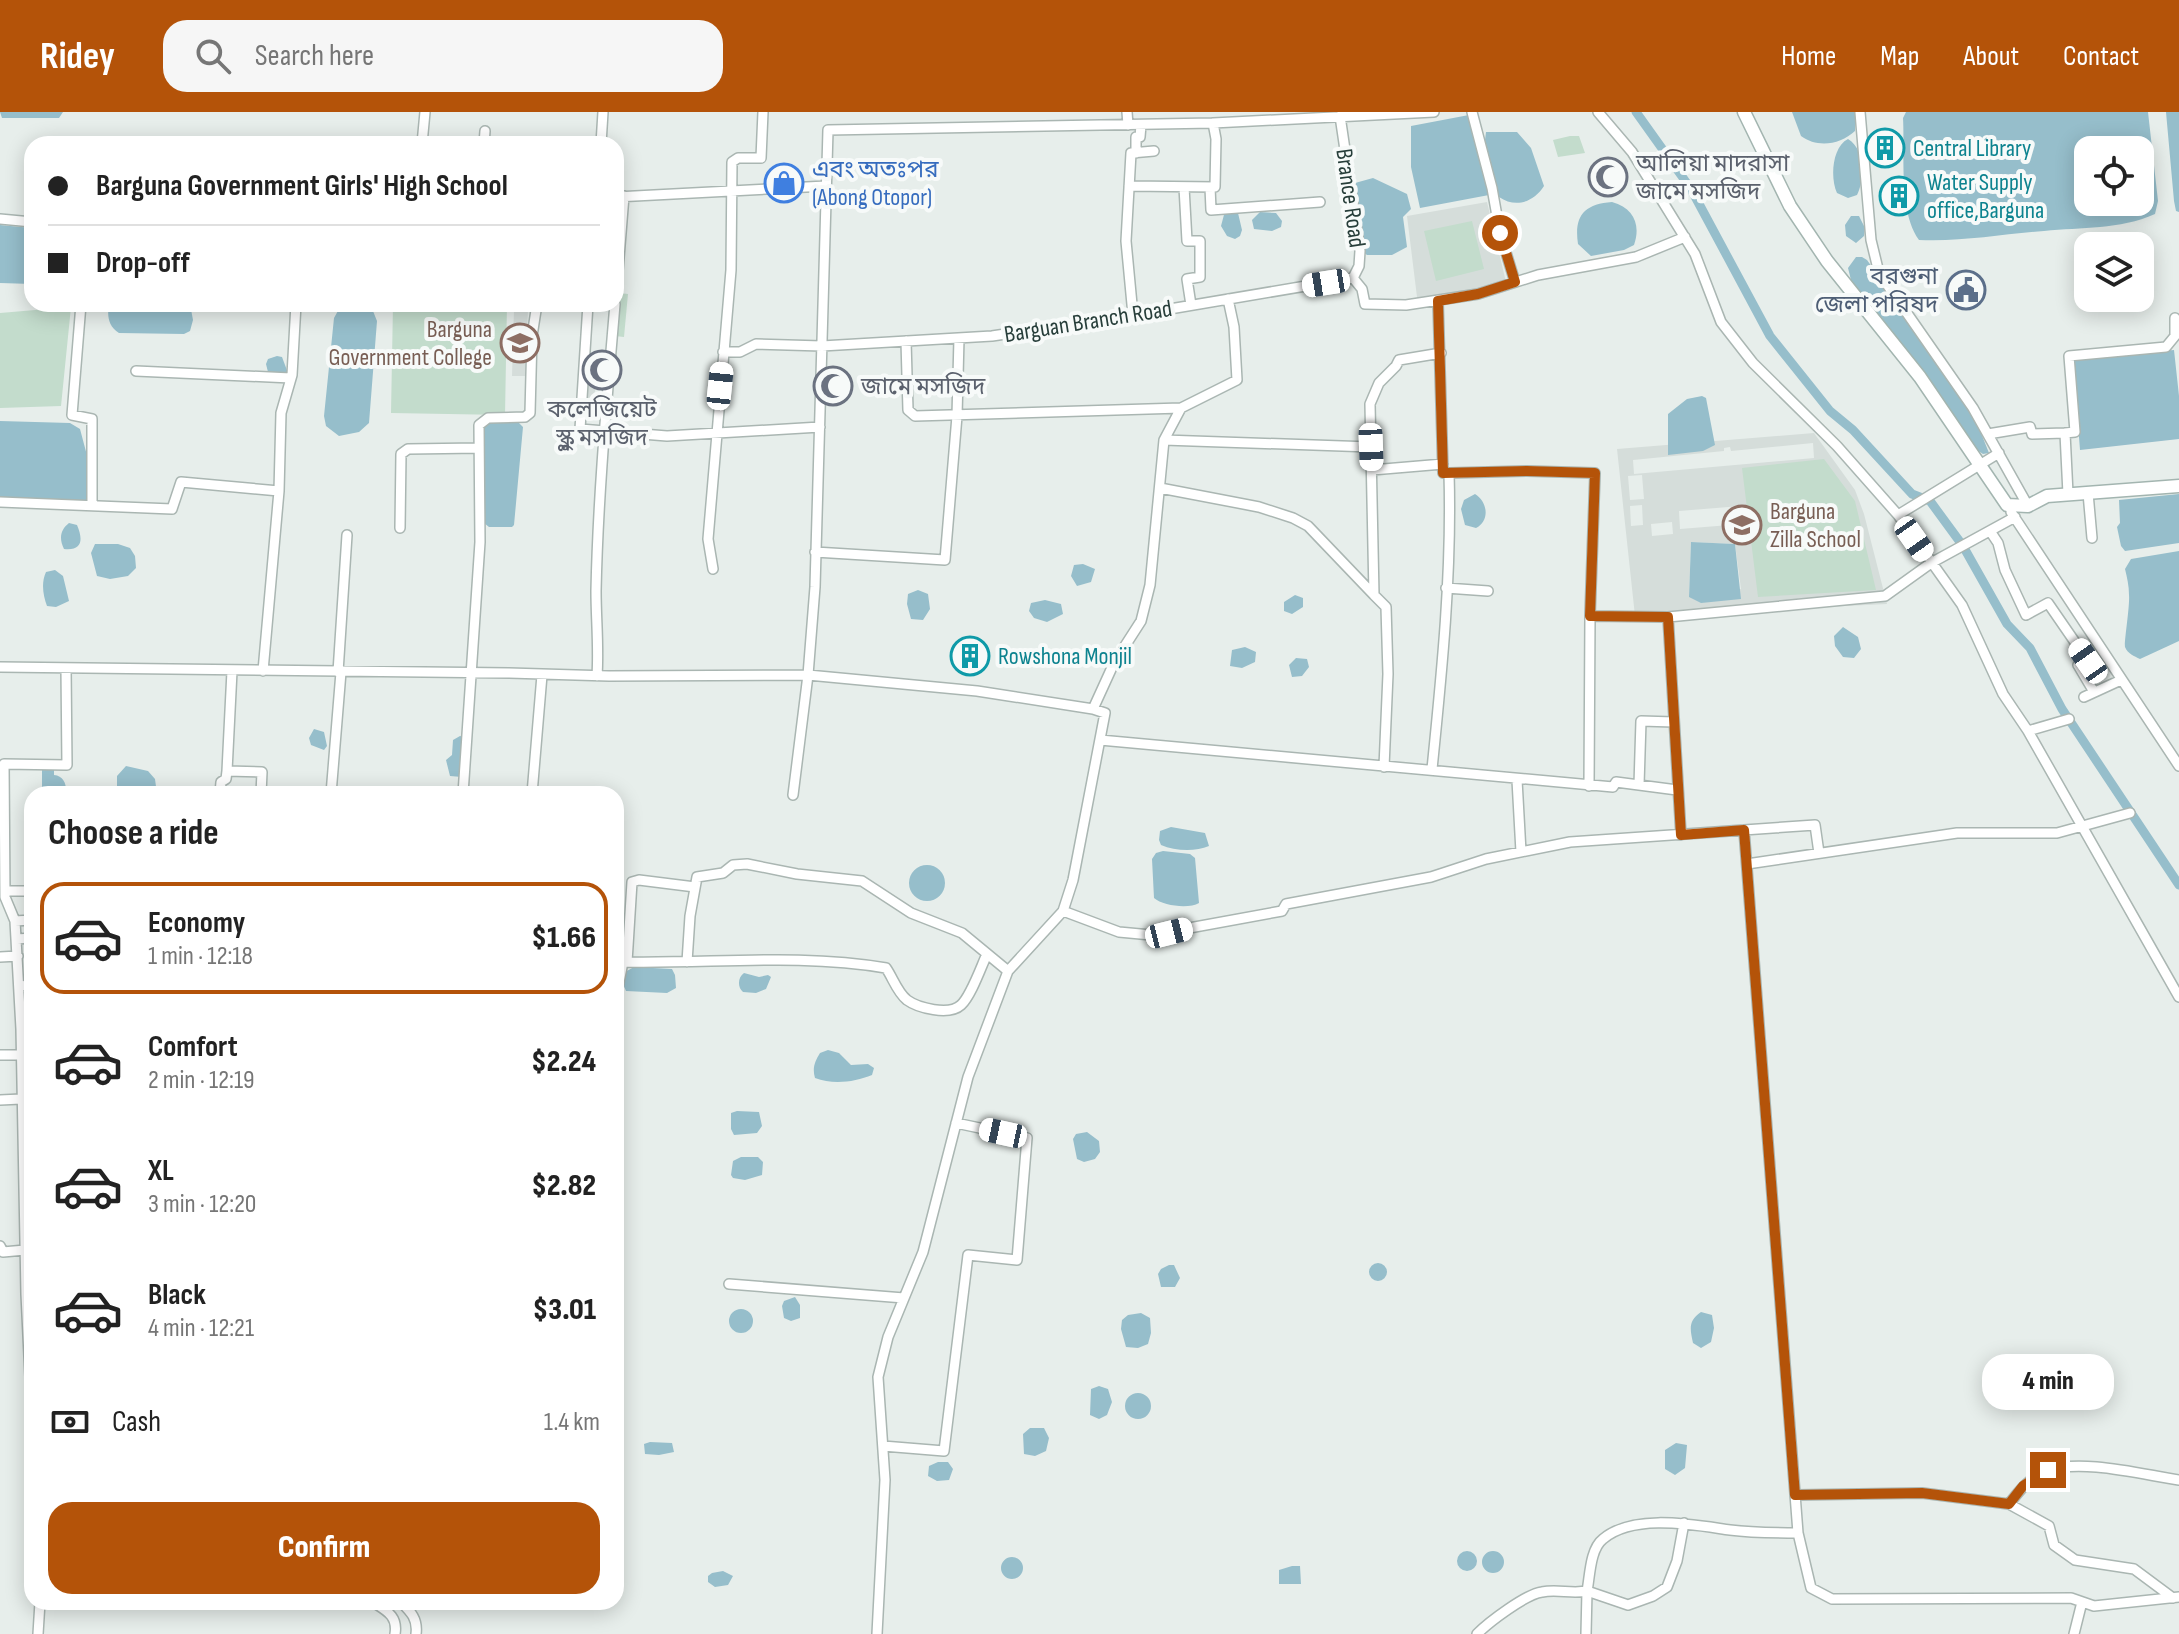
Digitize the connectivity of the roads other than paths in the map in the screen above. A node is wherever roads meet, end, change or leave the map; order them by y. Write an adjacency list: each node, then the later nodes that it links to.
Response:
1 (425, 112): 16 (street)
2 (603, 112): 18 (street)
3 (763, 112): 25 (street)
4 (1127, 112): 13 (street)
5 (1434, 112): 10 (street)
6 (1472, 112): 32 (street)
7 (1598, 112): 30 (street)
8 (1744, 112): 63 (street)
9 (1860, 112): 58 (street)
10 (1355, 114): 11 (street)
11 (1340, 116): 12 (street); 31 (street, Brance Road)
12 (1213, 123): 14 (street); 24 (street)
13 (1128, 125): 14 (street); 21 (street)
14 (1141, 125): 20 (street)
15 (485, 131): 17 (street)
16 (423, 136)
17 (485, 136)
18 (602, 136)
19 (1154, 151): 20 (street)
20 (1136, 153): 22 (street)
21 (826, 186): 25 (street); 45 (street)
22 (1129, 186): 23 (street); 41 (street)
23 (1184, 187): 24 (street); 35 (street)
24 (1210, 187): 27 (street)
25 (733, 191): 26 (street); 48 (street)
26 (624, 196)
27 (1320, 202)
28 (0, 219): 29 (street)
29 (24, 221)
30 (1685, 237): 32 (street); 75 (street)
31 (1353, 278): 33 (street, Barguan Branch Road); 34 (street)
32 (1515, 282): 34 (street)
33 (1228, 299): 35 (street, Barguan Branch Road); 52 (street)
34 (1438, 301): 49 (street)
35 (1191, 305): 41 (street, Barguan Branch Road)
36 (80, 312): 73 (street)
37 (295, 312): 51 (street)
38 (536, 312): 61 (street)
39 (587, 312): 55 (street)
40 (614, 312): 55 (street)
41 (1133, 315): 43 (street, Barguan Branch Road)
42 (2175, 318): 47 (street)
43 (959, 338): 44 (street, Barguan Branch Road); 53 (street)
44 (906, 341): 45 (street, Barguan Branch Road); 53 (street)
45 (822, 346): 48 (street, Barguan Branch Road); 54 (street)
46 (2179, 346): 47 (street)
47 (2166, 347): 57 (street)
48 (723, 352): 56 (street)
49 (1441, 353): 60 (street); 64 (street)
50 (136, 371): 51 (street)
51 (291, 378): 68 (street)
52 (1181, 408): 53 (street); 59 (street)
53 (957, 416): 81 (street)
54 (820, 427): 56 (street); 81 (street)
55 (605, 433): 56 (street); 97 (street)
56 (717, 433): 83 (street)
57 (2065, 433): 58 (street); 70 (street)
58 (1988, 434): 62 (street)
59 (1164, 440): 60 (street); 67 (street)
60 (1371, 447): 65 (street)
61 (479, 448): 77 (street); 94 (street)
62 (1999, 453): 63 (street); 74 (street)
63 (1980, 465): 71 (street); 75 (street)
64 (1446, 469): 65 (street); 84 (street); 87 (street)
65 (1372, 470): 86 (street)
66 (2179, 486): 69 (street)
67 (1160, 488): 86 (street); 99 (street)
68 (279, 491): 73 (street); 92 (street)
69 (2088, 493): 70 (street); 80 (street)
70 (2068, 494): 74 (street)
71 (2004, 500): 74 (street); 76 (street)
72 (0, 502): 73 (street)
73 (92, 505)
74 (2028, 506)
75 (1898, 515): 82 (street)
76 (2015, 517): 78 (street); 98 (street)
77 (400, 528)
78 (1990, 531): 82 (street); 98 (street)
79 (347, 535): 93 (street)
80 (2092, 538)
81 (815, 552): 96 (street)
82 (1931, 563): 88 (street); 102 (street)
83 (713, 569)
84 (1446, 588): 85 (street); 106 (street)
85 (1488, 591)
86 (1374, 595): 105 (street)
87 (1590, 616): 88 (street); 115 (street)
88 (1668, 617): 101 (street)
89 (0, 667): 90 (street)
90 (66, 668): 91 (street); 126 (street)
91 (232, 671): 92 (street); 107 (street)
92 (263, 671): 93 (street)
93 (340, 672): 94 (street); 112 (street)
94 (471, 673): 95 (street); 113 (street)
95 (542, 675): 97 (street); 114 (street)
96 (808, 675): 97 (street); 99 (street); 117 (street)
97 (597, 676)
98 (2121, 680): 104 (street)
99 (1093, 709): 103 (street)
100 (2069, 719): 102 (street)
101 (1674, 722): 109 (street); 116 (street)
102 (2028, 731): 119 (street)
103 (1100, 740): 105 (street); 128 (street)
104 (2179, 765)
105 (1384, 767): 106 (street)
106 (1432, 769): 108 (street)
107 (227, 771): 110 (street); 111 (street)
108 (1517, 780): 115 (street); 122 (street)
109 (1639, 785): 115 (street); 116 (street)
110 (221, 786)
111 (261, 786)
112 (332, 786)
113 (464, 786)
114 (532, 786)
115 (1589, 786)
116 (1677, 790): 121 (street)
117 (793, 795)
118 (2130, 813): 119 (street)
119 (2082, 826): 123 (street); 142 (street)
120 (1744, 830): 121 (street); 123 (street); 124 (street)
121 (1681, 835): 122 (street)
122 (1521, 852): 128 (street)
123 (1819, 853): 124 (street)
124 (1747, 864): 157 (street)
125 (695, 887): 133 (street); 134 (street); 137 (street)
126 (5, 891): 127 (street); 130 (street)
127 (24, 891)
128 (1063, 911): 139 (street)
129 (24, 920): 130 (street)
130 (15, 921): 131 (street)
131 (17, 939): 132 (street); 135 (street)
132 (24, 939)
133 (624, 943)
134 (987, 954): 137 (street); 139 (street)
135 (18, 956): 136 (street); 140 (street)
136 (0, 957)
137 (687, 962): 138 (street)
138 (624, 966)
139 (1008, 971): 149 (street)
140 (19, 986): 141 (street); 143 (street)
141 (24, 986)
142 (2179, 997)
143 (24, 1013)
144 (0, 1055): 145 (street)
145 (24, 1058)
146 (24, 1068): 147 (street)
147 (21, 1099): 148 (street); 150 (street)
148 (0, 1100)
149 (956, 1123): 154 (street); 155 (street)
150 (24, 1212)
151 (0, 1246): 152 (street)
152 (24, 1250)
153 (729, 1284): 154 (street)
154 (904, 1298): 155 (street)
155 (883, 1446): 170 (street)
156 (2179, 1480): 158 (street)
157 (1795, 1495): 158 (street); 160 (street)
158 (2009, 1504): 162 (street)
159 (1684, 1523): 160 (street); 161 (street); 161 (street)
160 (1798, 1533): 163 (street)
161 (1587, 1591): 171 (street); 172 (street)
162 (2176, 1598): 163 (street)
163 (2082, 1602): 173 (street)
164 (40, 1610): 167 (street)
165 (386, 1610): 168 (street)
166 (409, 1610): 169 (street)
167 (38, 1634)
168 (395, 1634)
169 (416, 1634)
170 (877, 1634)
171 (1477, 1634)
172 (1586, 1634)
173 (2074, 1634)

